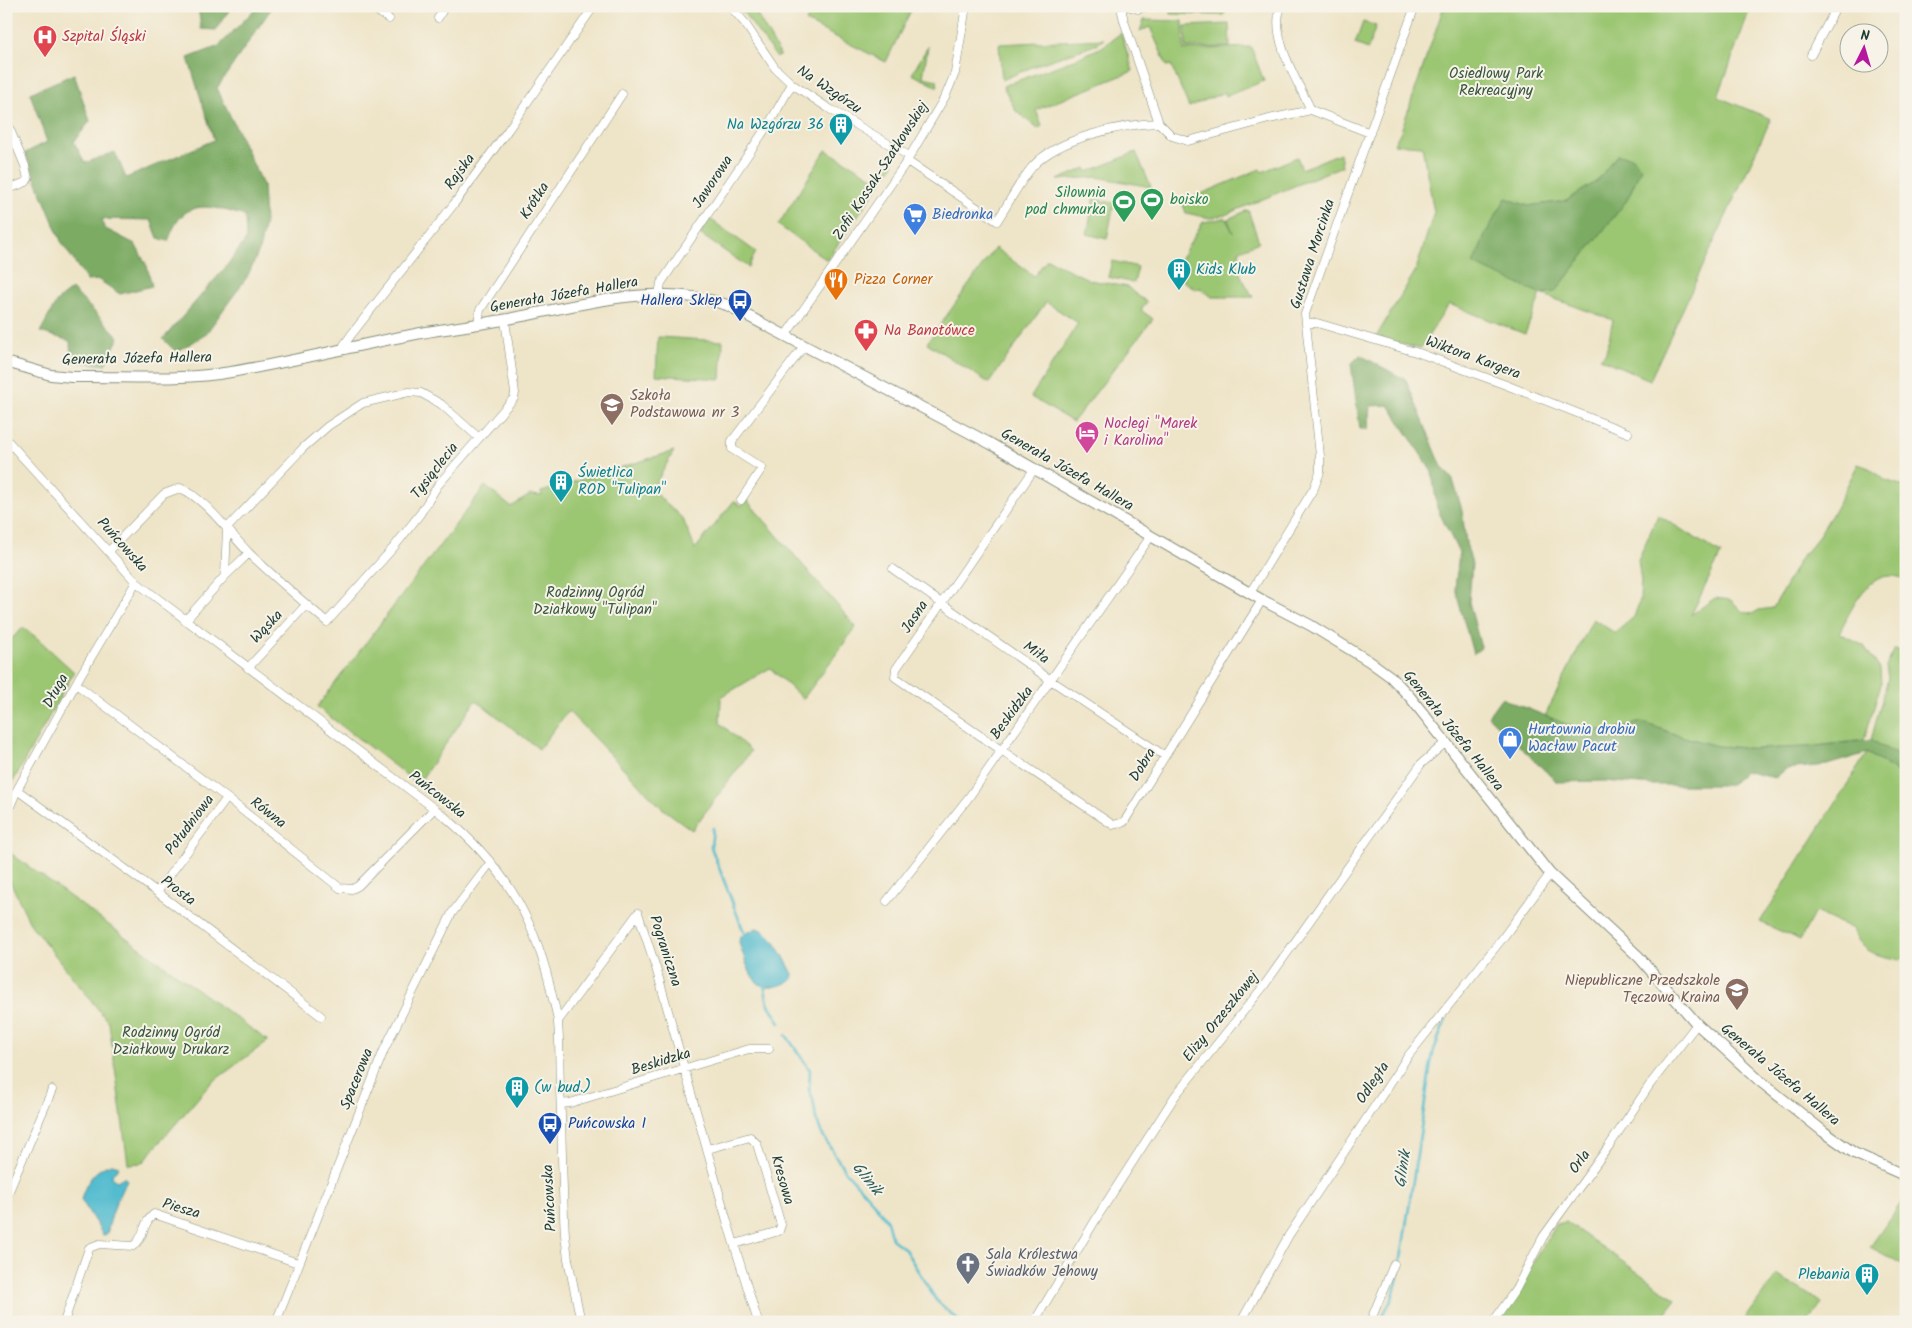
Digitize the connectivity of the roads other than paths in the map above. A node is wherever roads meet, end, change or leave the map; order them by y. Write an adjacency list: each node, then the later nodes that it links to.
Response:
1 (370, 6): 13 (street)
2 (445, 6): 12 (street)
3 (594, 6): 29 (street, Rajska)
4 (730, 6): 15 (street, Na Wzgórzu)
5 (966, 6): 21 (street, Zofii Kossak-Szatkowskiej)
6 (1123, 6): 19 (street)
7 (1127, 6): 8 (street)
8 (1149, 6)
9 (1281, 6): 17 (street)
10 (1415, 6): 20 (street, Gustawa Morcinka)
11 (1837, 6): 14 (street)
12 (438, 18)
13 (389, 19)
14 (1811, 55)
15 (792, 84): 21 (street, Na Wzgórzu); 23 (street, Jaworowa)
16 (622, 94): 26 (street, Krótka)
17 (1311, 110): 19 (street); 20 (street)
18 (6, 120): 22 (street)
19 (1159, 123): 21 (street, Na Wzgórzu)
20 (1370, 133): 25 (street, Gustawa Morcinka)
21 (908, 159): 27 (street, Zofii Kossak-Szatkowskiej)
22 (6, 190)
23 (658, 295): 24 (street, Generała Józefa Hallera); 27 (street, Generała Józefa Hallera)
24 (505, 320): 26 (street, Generała Józefa Hallera); 32 (street, Tysiąclecia)
25 (1306, 323): 31 (street, Wiktora Kargera); 43 (street, Gustawa Morcinka)
26 (478, 324): 29 (street, Generała Józefa Hallera)
27 (785, 336): 28 (street, Generała Józefa Hallera)
28 (804, 346): 34 (street, Generała Józefa Hallera); 35 (street)
29 (345, 350): 30 (street, Generała Józefa Hallera)
30 (6, 362)
31 (1628, 433)
32 (479, 438): 36 (street); 46 (street, Tysiąclecia)
33 (6, 439): 38 (street, Puńcowska)
34 (1035, 468): 37 (street, Generała Józefa Hallera); 45 (street, Jasna)
35 (741, 500)
36 (227, 528): 38 (street); 39 (street); 41 (street)
37 (1151, 536): 43 (street, Generała Józefa Hallera); 49 (street, Beskidzka)
38 (109, 551): 42 (street, Puńcowska)
39 (249, 553): 41 (street); 46 (street)
40 (892, 568): 45 (street, Miła)
41 (225, 576): 47 (street)
42 (136, 582): 47 (street, Puńcowska); 50 (street, Długa)
43 (1250, 593): 44 (street, Generała Józefa Hallera)
44 (1262, 600): 51 (street, Generała Józefa Hallera); 53 (street, Dobra)
45 (941, 603): 49 (street, Miła); 52 (street, Jasna)
46 (306, 605): 48 (street, Wąska)
47 (185, 621): 48 (street, Puńcowska)
48 (248, 668): 56 (street, Puńcowska)
49 (1052, 681): 52 (street, Beskidzka); 53 (street, Miła)
50 (76, 684): 54 (street, Długa); 55 (street, Równa)
51 (1446, 742): 59 (street, Generała Józefa Hallera); 79 (street, Elizy Orzeszkowej)
52 (1001, 750): 53 (street, Dobra); 61 (street, Beskidzka)
53 (1165, 756)
54 (17, 790): 57 (street, Długa); 60 (street, Prosta)
55 (227, 798): 56 (street, Równa); 60 (street, Południowa)
56 (434, 809): 58 (street, Puńcowska)
57 (6, 816)
58 (491, 862): 63 (street, Puńcowska); 73 (street, Spacerowa)
59 (1550, 874): 64 (street, Generała Józefa Hallera); 80 (street, Odległa)
60 (156, 892): 62 (street, Prosta)
61 (888, 901)
62 (321, 1016)
63 (558, 1021): 66 (street, Pograniczna); 68 (street, Puńcowska)
64 (1696, 1024): 70 (street, Generała Józefa Hallera); 82 (street, Orla)
65 (769, 1049): 66 (street, Beskidzka)
66 (685, 1069): 68 (street, Beskidzka); 69 (street)
67 (52, 1090): 71 (street)
68 (561, 1104): 77 (street, Puńcowska)
69 (708, 1149): 72 (street); 72 (street, Kresowa)
70 (1906, 1176)
71 (6, 1198)
72 (735, 1244): 78 (street)
73 (298, 1263): 75 (street, Piesza); 76 (street, Spacerowa)
74 (1394, 1264): 81 (street)
75 (64, 1322)
76 (276, 1322)
77 (581, 1322)
78 (758, 1322)
79 (1034, 1322)
80 (1242, 1322)
81 (1370, 1322)
82 (1493, 1322)

